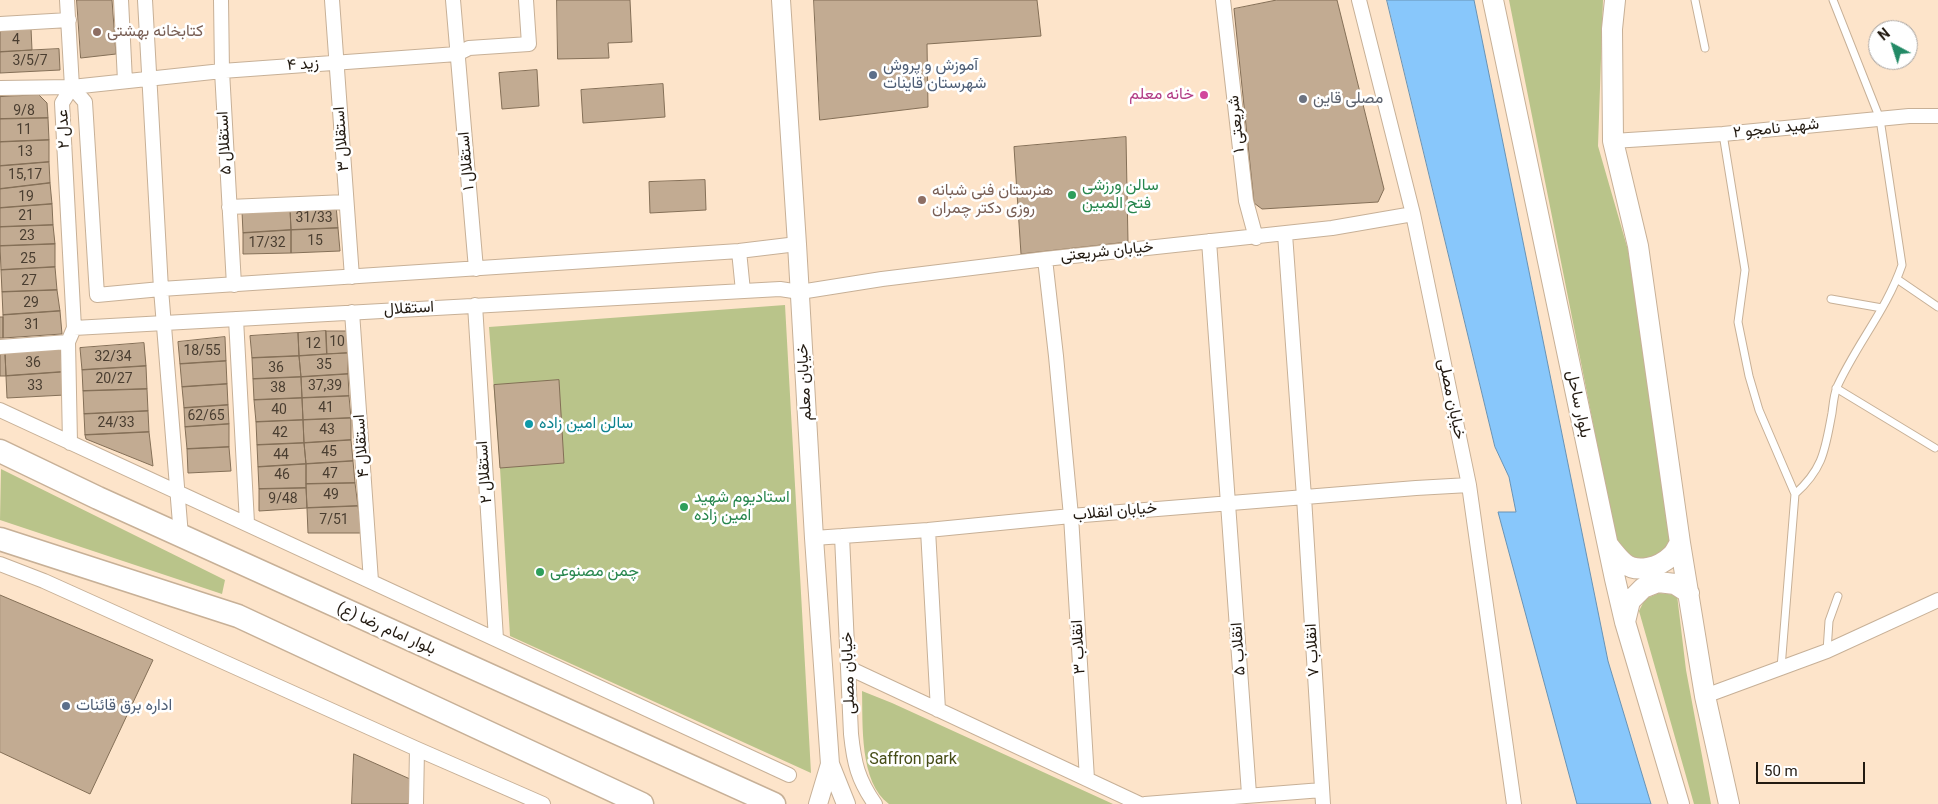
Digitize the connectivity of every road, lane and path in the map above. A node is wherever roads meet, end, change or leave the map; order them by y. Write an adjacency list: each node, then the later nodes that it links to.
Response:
1 (67, 0): 15 (street)
2 (121, 0): 22 (street)
3 (145, 0): 21 (street)
4 (221, 0): 20 (street, استقلال ۵)
5 (332, 0): 19 (street, استقلال ۳)
6 (453, 0): 18 (street, استقلال ۱)
7 (526, 0): 18 (street, زید ۴)
8 (781, 0): 35 (street, خیابان معلم)
9 (1359, 0): 31 (street, خیابان مصلی)
10 (1493, 0): 73 (main road, بلوار ساحل)
11 (1616, 0): 28 (main road)
12 (1695, 0): 17 (lane)
13 (1833, 0): 26 (lane)
14 (1224, 5): 33 (street, شریعتی ۱)
15 (68, 20): 16 (street); 23 (street)
16 (0, 24)
17 (1704, 48)
18 (457, 54): 19 (street, زید ۴); 38 (street, استقلال ۱)
19 (337, 63): 20 (street, زید ۴); 29 (street, استقلال ۳)
20 (222, 71): 21 (street, زید ۴); 30 (street, استقلال ۵)
21 (149, 79): 22 (street, زید ۴); 42 (street)
22 (125, 81): 23 (street, زید ۴)
23 (72, 86): 24 (street, زید ۴); 42 (street, عدل ۲); 52 (street, عدل ۲)
24 (0, 88)
25 (1938, 116): 26 (street, شهید نامجو ۲)
26 (1880, 119): 27 (street, شهید نامجو ۲); 40 (lane)
27 (1723, 134): 28 (street, شهید نامجو ۲); 62 (lane)
28 (1613, 141): 72 (main road)
29 (346, 202): 30 (street); 39 (street, استقلال ۳)
30 (229, 207): 41 (street, استقلال ۵)
31 (1413, 214): 32 (street, خیابان شریعتی); 60 (street, خیابان مصلی)
32 (1285, 234): 33 (street, خیابان شریعتی); 63 (street, انقلاب ۷)
33 (1256, 238): 34 (street, خیابان شریعتی)
34 (1209, 241): 37 (street, خیابان شریعتی); 64 (street, انقلاب ۵)
35 (797, 244): 36 (street); 44 (street, خیابان معلم)
36 (739, 251): 38 (street); 43 (street)
37 (1045, 259): 44 (street, خیابان شریعتی); 65 (street, انقلاب ۳)
38 (476, 269): 39 (street)
39 (352, 278): 41 (street)
40 (1897, 279): 47 (lane); 48 (lane)
41 (234, 285): 42 (street)
42 (161, 289): 51 (street)
43 (743, 291): 44 (street, استقلال); 46 (street, استقلال)
44 (800, 292): 70 (street, خیابان معلم)
45 (1831, 298): 48 (lane)
46 (475, 305): 49 (street, استقلال); 80 (street, استقلال ۲)
47 (1938, 307)
48 (1882, 308): 55 (lane)
49 (352, 312): 50 (street, استقلال); 75 (street, استقلال ۴)
50 (236, 319): 51 (street, استقلال); 66 (street)
51 (164, 322): 52 (street, استقلال); 61 (street)
52 (74, 328): 53 (street)
53 (68, 342): 54 (street); 57 (street)
54 (0, 347)
55 (1836, 388): 58 (lane); 62 (lane)
56 (0, 410): 57 (street)
57 (70, 443): 61 (street)
58 (1935, 448)
59 (0, 451): 68 (main road, بلوار امام رضا (ع))
60 (1469, 485): 63 (street, خیابان انقلاب); 102 (street, خیابان مصلی)
61 (177, 491): 66 (street); 68 (street)
62 (1795, 494): 83 (lane)
63 (1304, 497): 64 (street, خیابان انقلاب); 90 (street, انقلاب ۷)
64 (1228, 503): 65 (street, خیابان انقلاب); 91 (street, انقلاب ۵)
65 (1071, 516): 67 (street, خیابان انقلاب); 89 (street, انقلاب ۳)
66 (247, 523): 75 (street)
67 (928, 530): 69 (street, خیابان انقلاب); 85 (street)
68 (181, 536): 95 (main road, بلوار امام رضا (ع))
69 (842, 536): 70 (street, خیابان انقلاب); 82 (street, خیابان مصلی)
70 (814, 538): 87 (street, خیابان معلم)
71 (0, 539): 94 (main road)
72 (1680, 543): 73 (main road); 76 (main road)
73 (1607, 544): 79 (main road, بلوار ساحل)
74 (0, 564): 86 (street)
75 (371, 581): 80 (street)
76 (1689, 594): 79 (main road); 84 (main road)
77 (1838, 596): 81 (lane)
78 (1938, 600): 81 (street)
79 (1625, 622): 103 (main road, بلوار ساحل)
80 (496, 639): 88 (street)
81 (1827, 650): 83 (street)
82 (849, 668): 85 (street); 98 (street, خیابان مصلی)
83 (1781, 669): 84 (street)
84 (1705, 696): 104 (main road)
85 (938, 710): 89 (street)
86 (417, 749): 92 (street); 93 (street)
87 (830, 764): 96 (street); 97 (street)
88 (789, 775)
89 (1086, 779): 99 (street)
90 (1322, 790): 91 (street); 101 (street, انقلاب ۷)
91 (1249, 794): 100 (street)
92 (416, 804)
93 (543, 804)
94 (642, 804)
95 (774, 804)
96 (818, 804)
97 (846, 804)
98 (875, 804)
99 (1140, 804)
100 (1145, 804)
101 (1323, 804)
102 (1514, 804)
103 (1679, 804)
104 (1729, 804)

